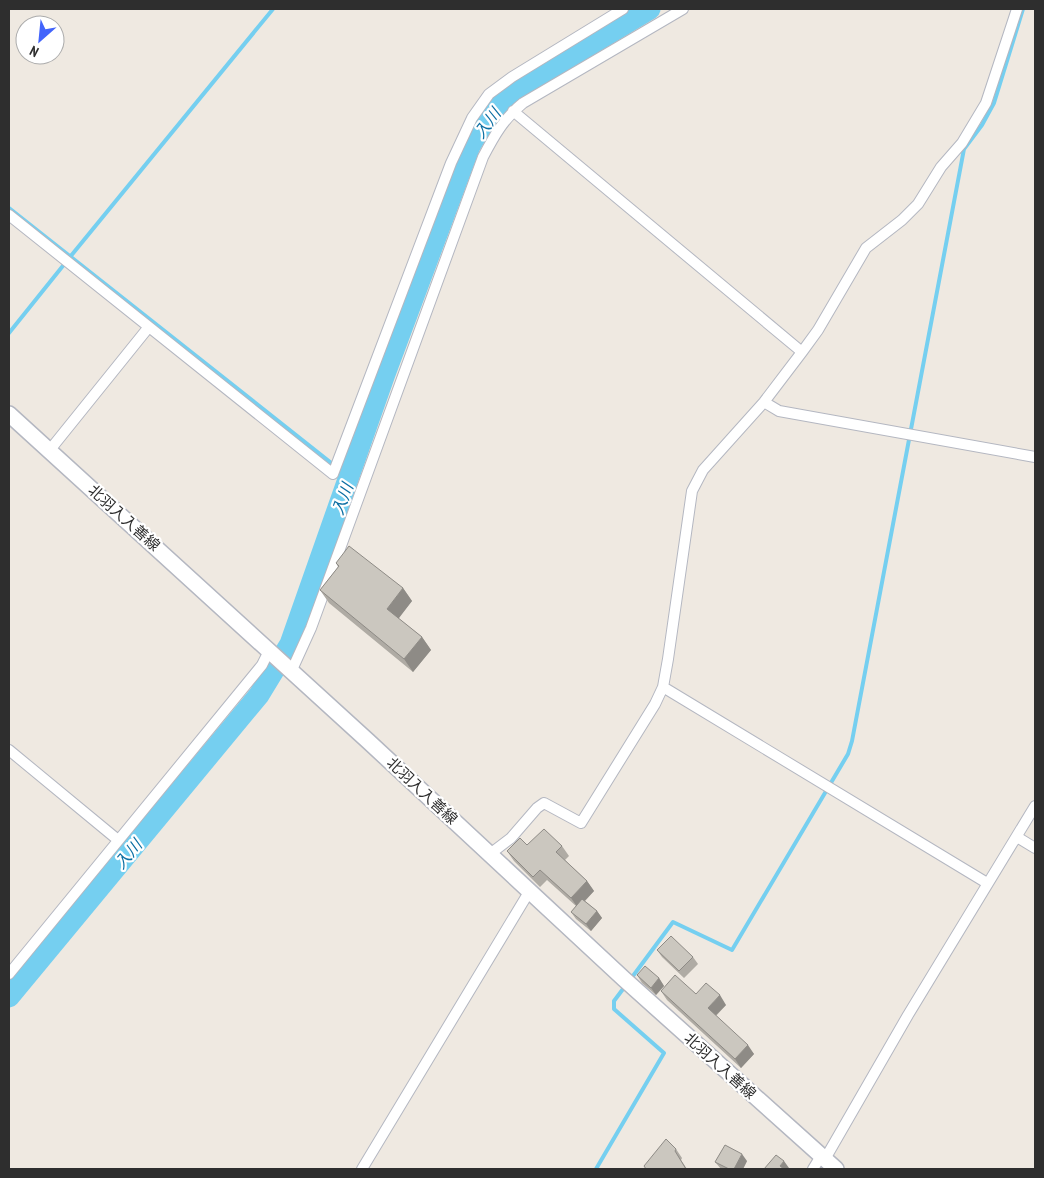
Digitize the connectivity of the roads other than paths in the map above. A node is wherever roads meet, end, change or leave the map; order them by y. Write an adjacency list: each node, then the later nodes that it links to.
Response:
1 (623, 9): 6 (street)
2 (683, 9): 4 (street)
3 (1017, 9): 7 (street)
4 (513, 111): 7 (street); 13 (street)
5 (9, 215): 6 (street)
6 (148, 328): 10 (street)
7 (802, 352): 8 (street)
8 (764, 402): 11 (street); 14 (street)
9 (9, 414): 10 (main road, 北羽入入善線)
10 (49, 451): 12 (main road, 北羽入入善線)
11 (1035, 457)
12 (271, 653): 13 (main road, 北羽入入善線); 18 (street)
13 (289, 671): 20 (main road, 北羽入入善線)
14 (663, 687): 20 (street); 21 (street)
15 (9, 750): 18 (street)
16 (1035, 806): 17 (street)
17 (1017, 837): 19 (street); 21 (street)
18 (118, 840): 23 (street)
19 (1035, 848)
20 (490, 854): 22 (main road, 北羽入入善線)
21 (987, 883): 24 (street)
22 (529, 892): 24 (main road, 北羽入入善線); 25 (street)
23 (9, 974)
24 (824, 1163)
25 (362, 1169)

